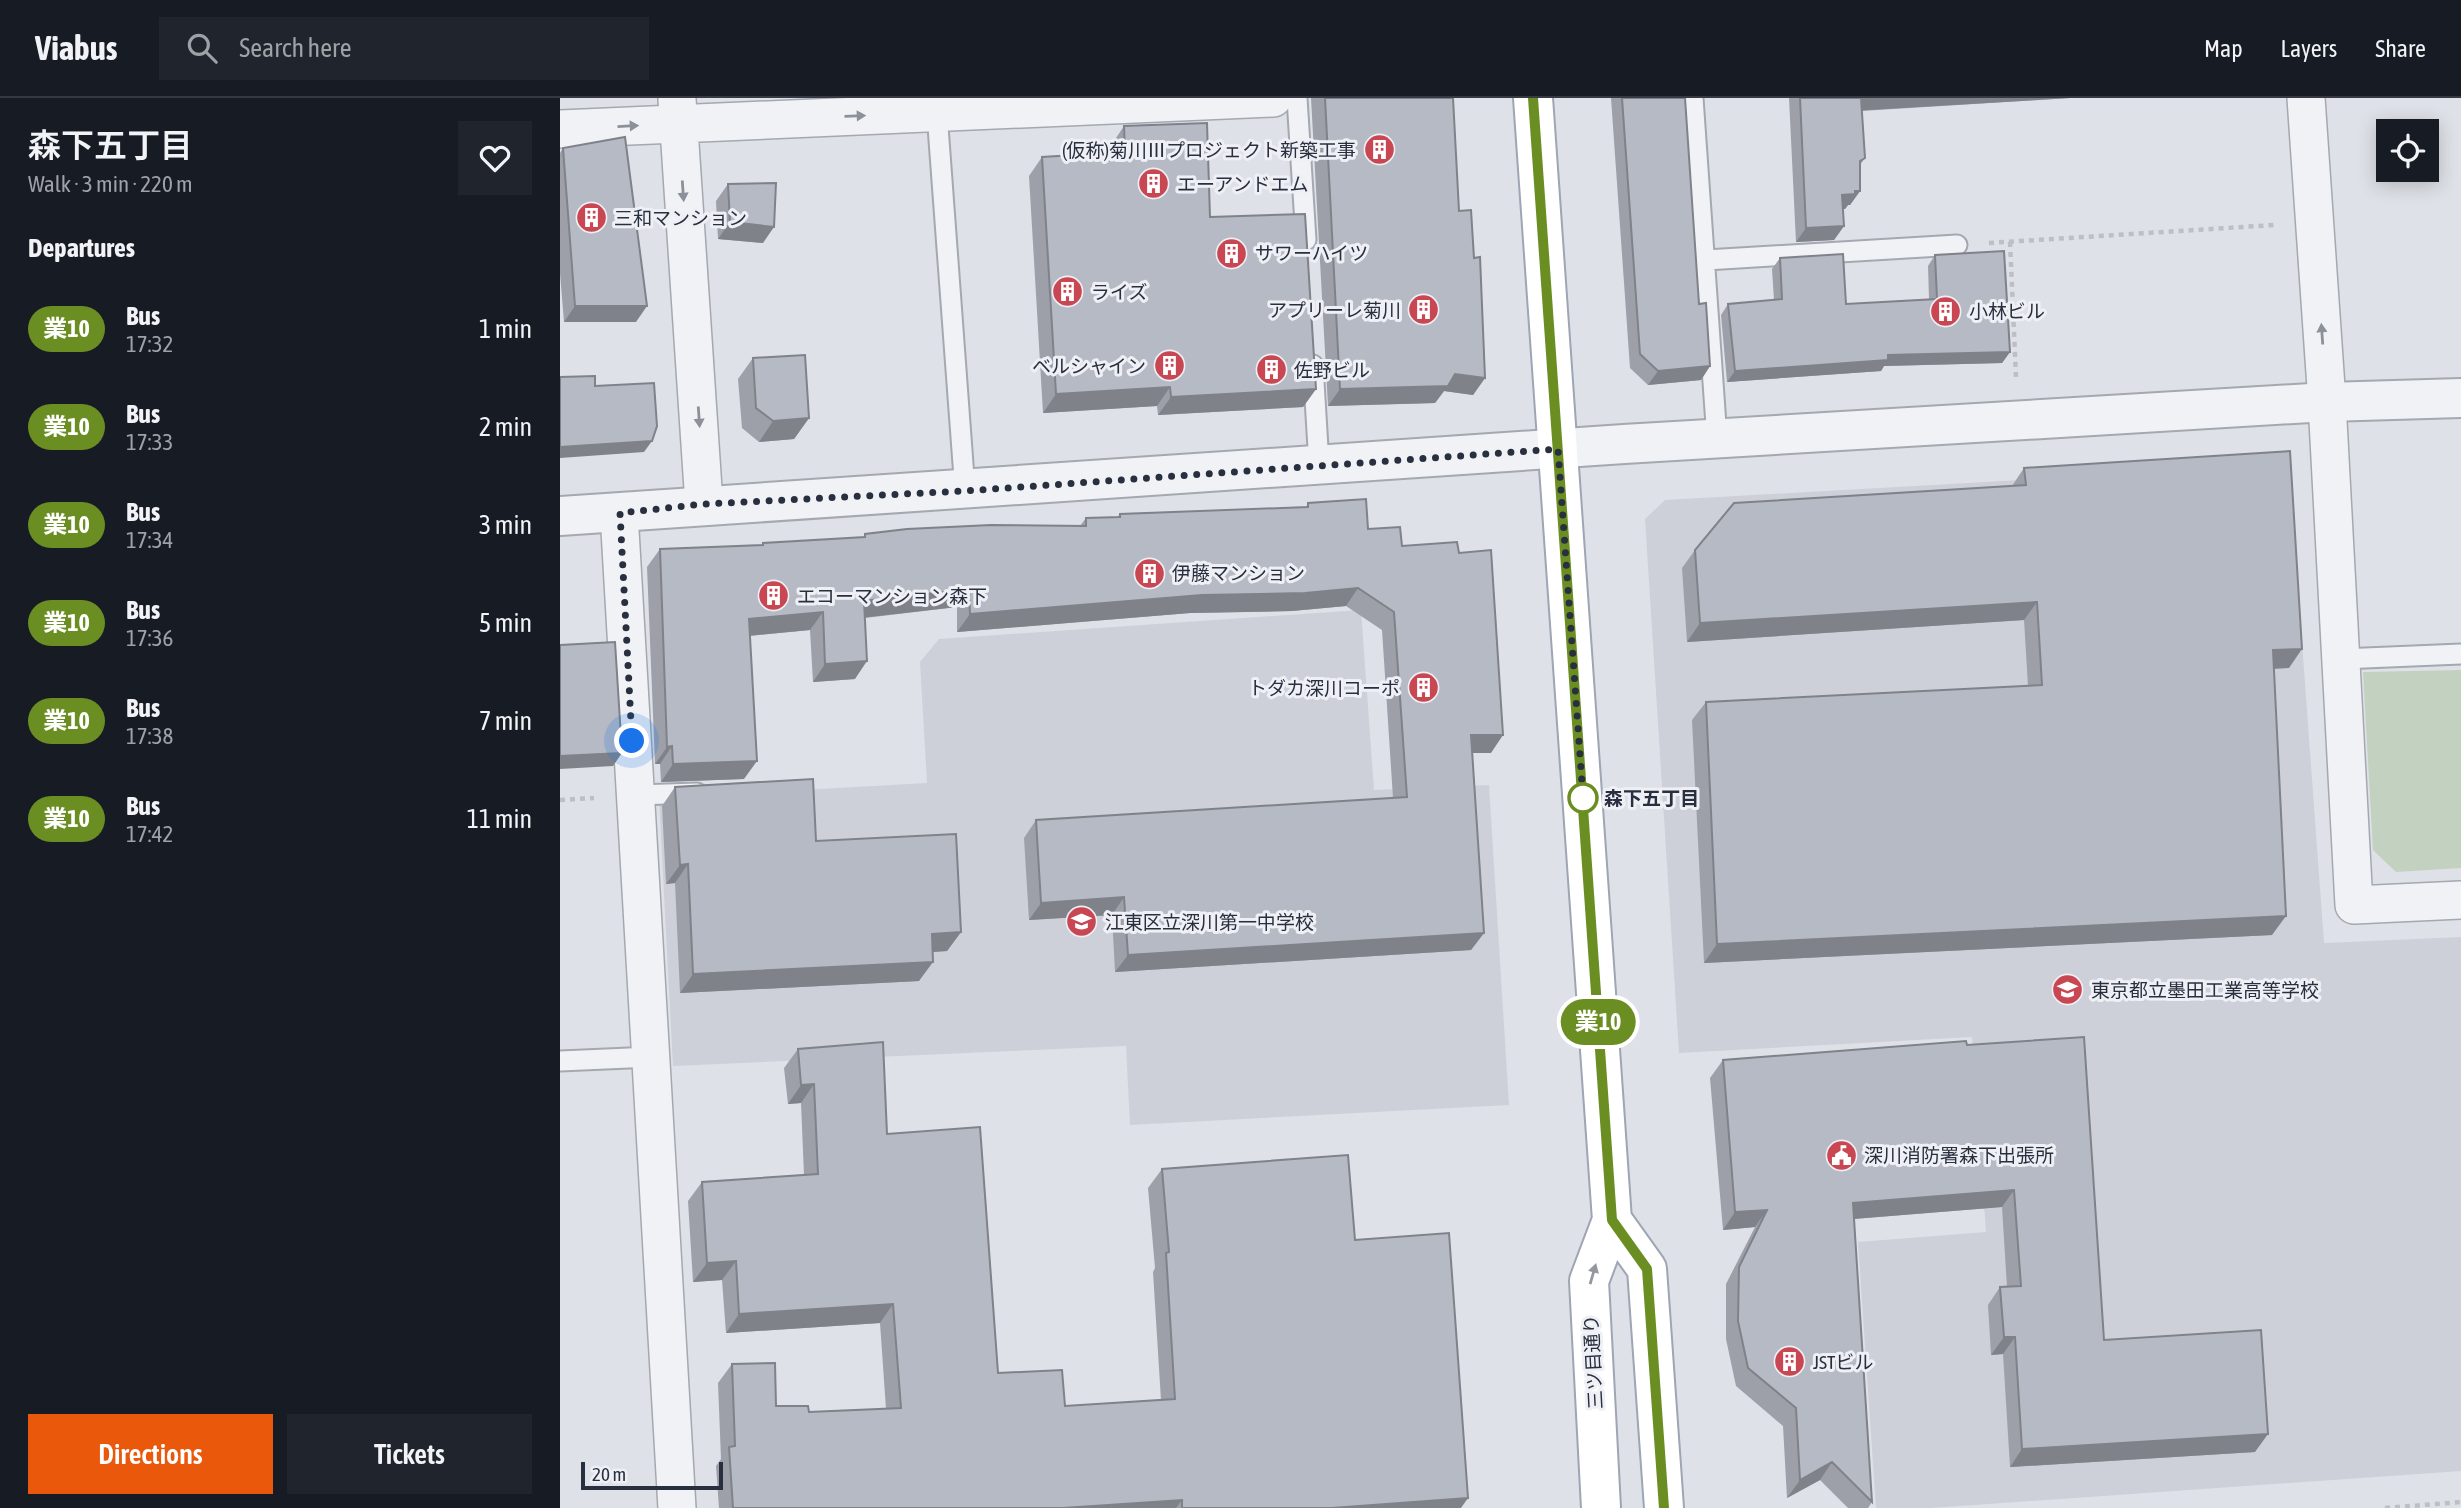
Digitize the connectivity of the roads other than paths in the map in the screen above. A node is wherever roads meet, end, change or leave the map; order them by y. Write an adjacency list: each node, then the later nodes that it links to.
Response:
1 (1266, 98): 2 (street); 8 (street)
2 (1273, 98)
3 (1297, 98): 11 (lane)
4 (1533, 98): 17 (main road, 三ツ目通り)
5 (1693, 98): 12 (lane)
6 (2306, 98): 15 (street, one-way to 6)
7 (678, 111): 8 (street, one-way to 8); 9 (street, one-way to 7); 20 (street, one-way to 20)
8 (937, 113): 19 (lane)
9 (560, 129)
10 (1957, 245): 12 (lane)
11 (1307, 260)
12 (1706, 260): 16 (lane)
13 (1312, 341): 18 (lane)
14 (2461, 398): 15 (street)
15 (2327, 402): 16 (street); 24 (street)
16 (1717, 439): 17 (street)
17 (1558, 449): 18 (street); 30 (main road, 三ツ目通り)
18 (1319, 464): 19 (street)
19 (965, 491): 20 (street)
20 (704, 504): 21 (street)
21 (620, 513): 22 (street); 26 (street)
22 (560, 516)
23 (2461, 654): 24 (lane)
24 (2341, 659): 27 (street)
25 (711, 792): 26 (lane)
26 (636, 795): 28 (street)
27 (2461, 900)
28 (652, 1057): 29 (lane); 33 (street)
29 (560, 1061)
30 (1612, 1220): 31 (main road); 32 (main road, 三ツ目通り, one-way to 30)
31 (1663, 1497)
32 (1601, 1498)
33 (677, 1508)

